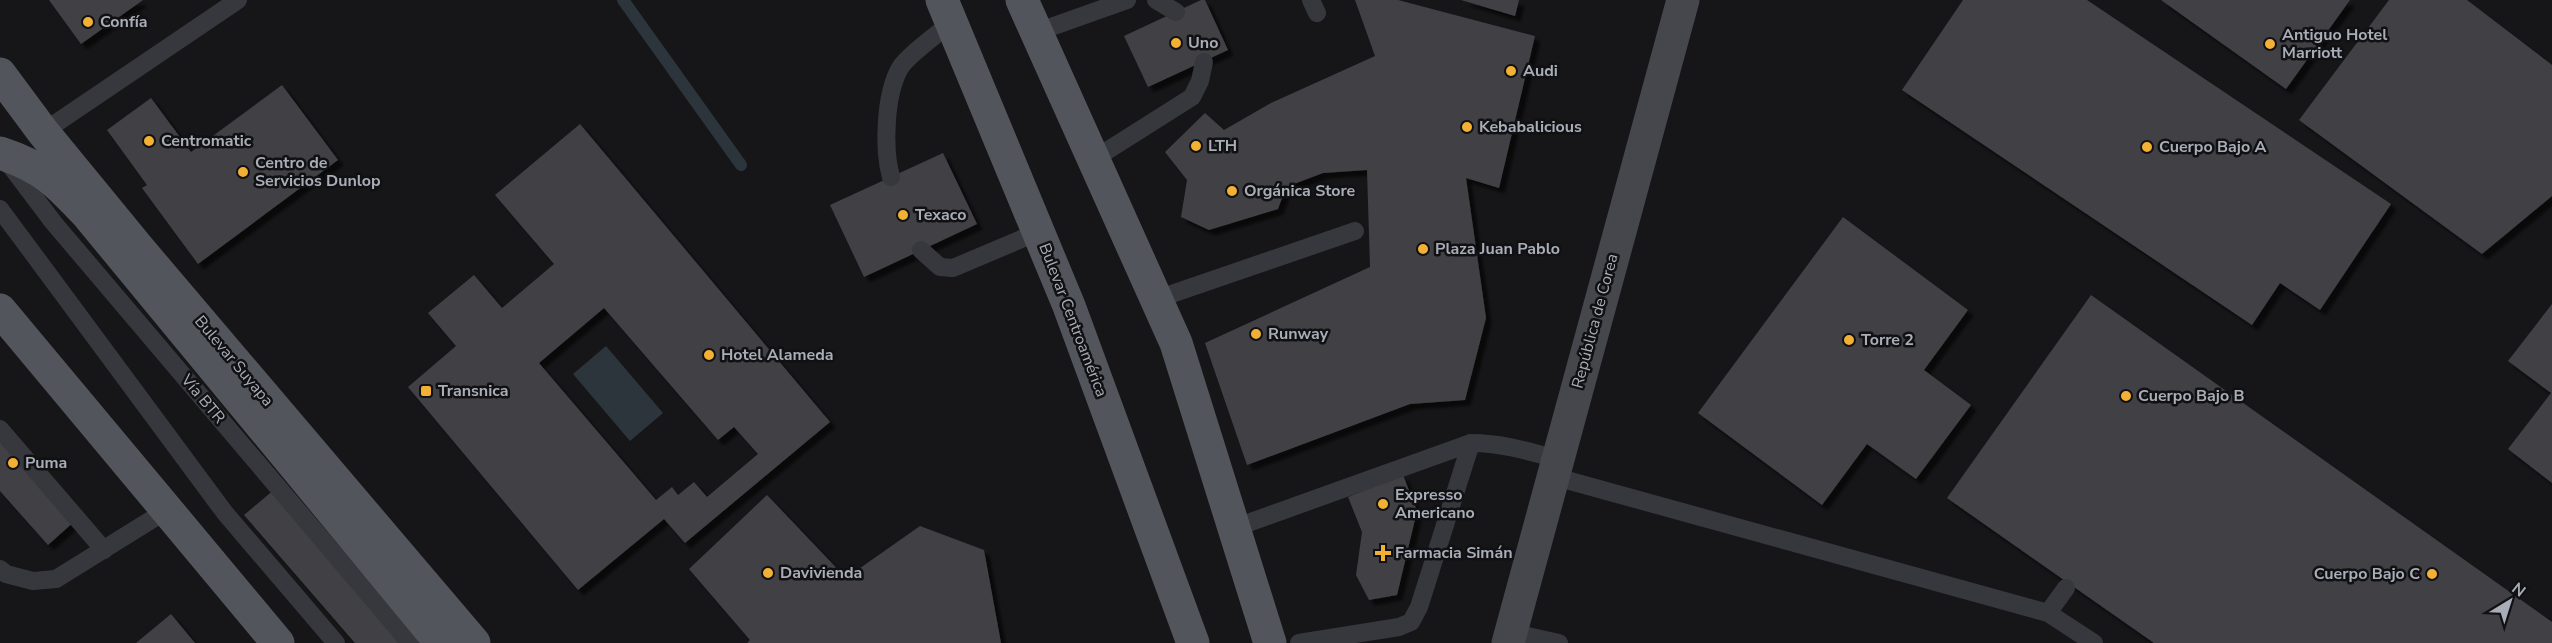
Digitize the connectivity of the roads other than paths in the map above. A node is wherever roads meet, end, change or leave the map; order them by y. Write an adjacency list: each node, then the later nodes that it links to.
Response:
1 (238, 0): 11 (lane)
2 (1023, 0): 8 (main road)
3 (1127, 0): 8 (lane)
4 (1156, 0): 7 (lane)
5 (1683, 0): 23 (street, República de Corea)
6 (947, 11): 14 (lane); 17 (main road, Bulevar Centroamérica)
7 (1176, 12)
8 (1037, 32): 13 (main road)
9 (1204, 62): 13 (lane)
10 (0, 74): 11 (main road, Bulevar Suyapa)
11 (43, 132): 35 (main road, Bulevar Suyapa)
12 (0, 152): 33 (lane, Vía BTR); 34 (main road, bridge)
13 (1094, 159): 19 (main road)
14 (891, 177)
15 (0, 209): 32 (lane)
16 (1355, 231): 19 (lane)
17 (1038, 232): 18 (lane); 36 (main road, Bulevar Centroamérica)
18 (921, 250)
19 (1157, 299): 25 (main road)
20 (0, 310): 24 (main road)
21 (0, 429): 26 (lane)
22 (1471, 443): 23 (lane); 25 (lane); 38 (lane)
23 (1554, 468): 29 (lane); 30 (street, República de Corea)
24 (167, 510): 26 (lane); 31 (main road)
25 (1234, 528): 37 (main road)
26 (104, 549): 27 (lane)
27 (0, 569)
28 (2066, 588): 29 (lane)
29 (2048, 613): 40 (lane)
30 (1509, 638): 39 (lane)
31 (278, 643)
32 (336, 643)
33 (410, 643)
34 (441, 643)
35 (474, 643)
36 (1193, 643)
37 (1270, 643)
38 (1299, 643)
39 (1559, 643)
40 (2094, 643)

